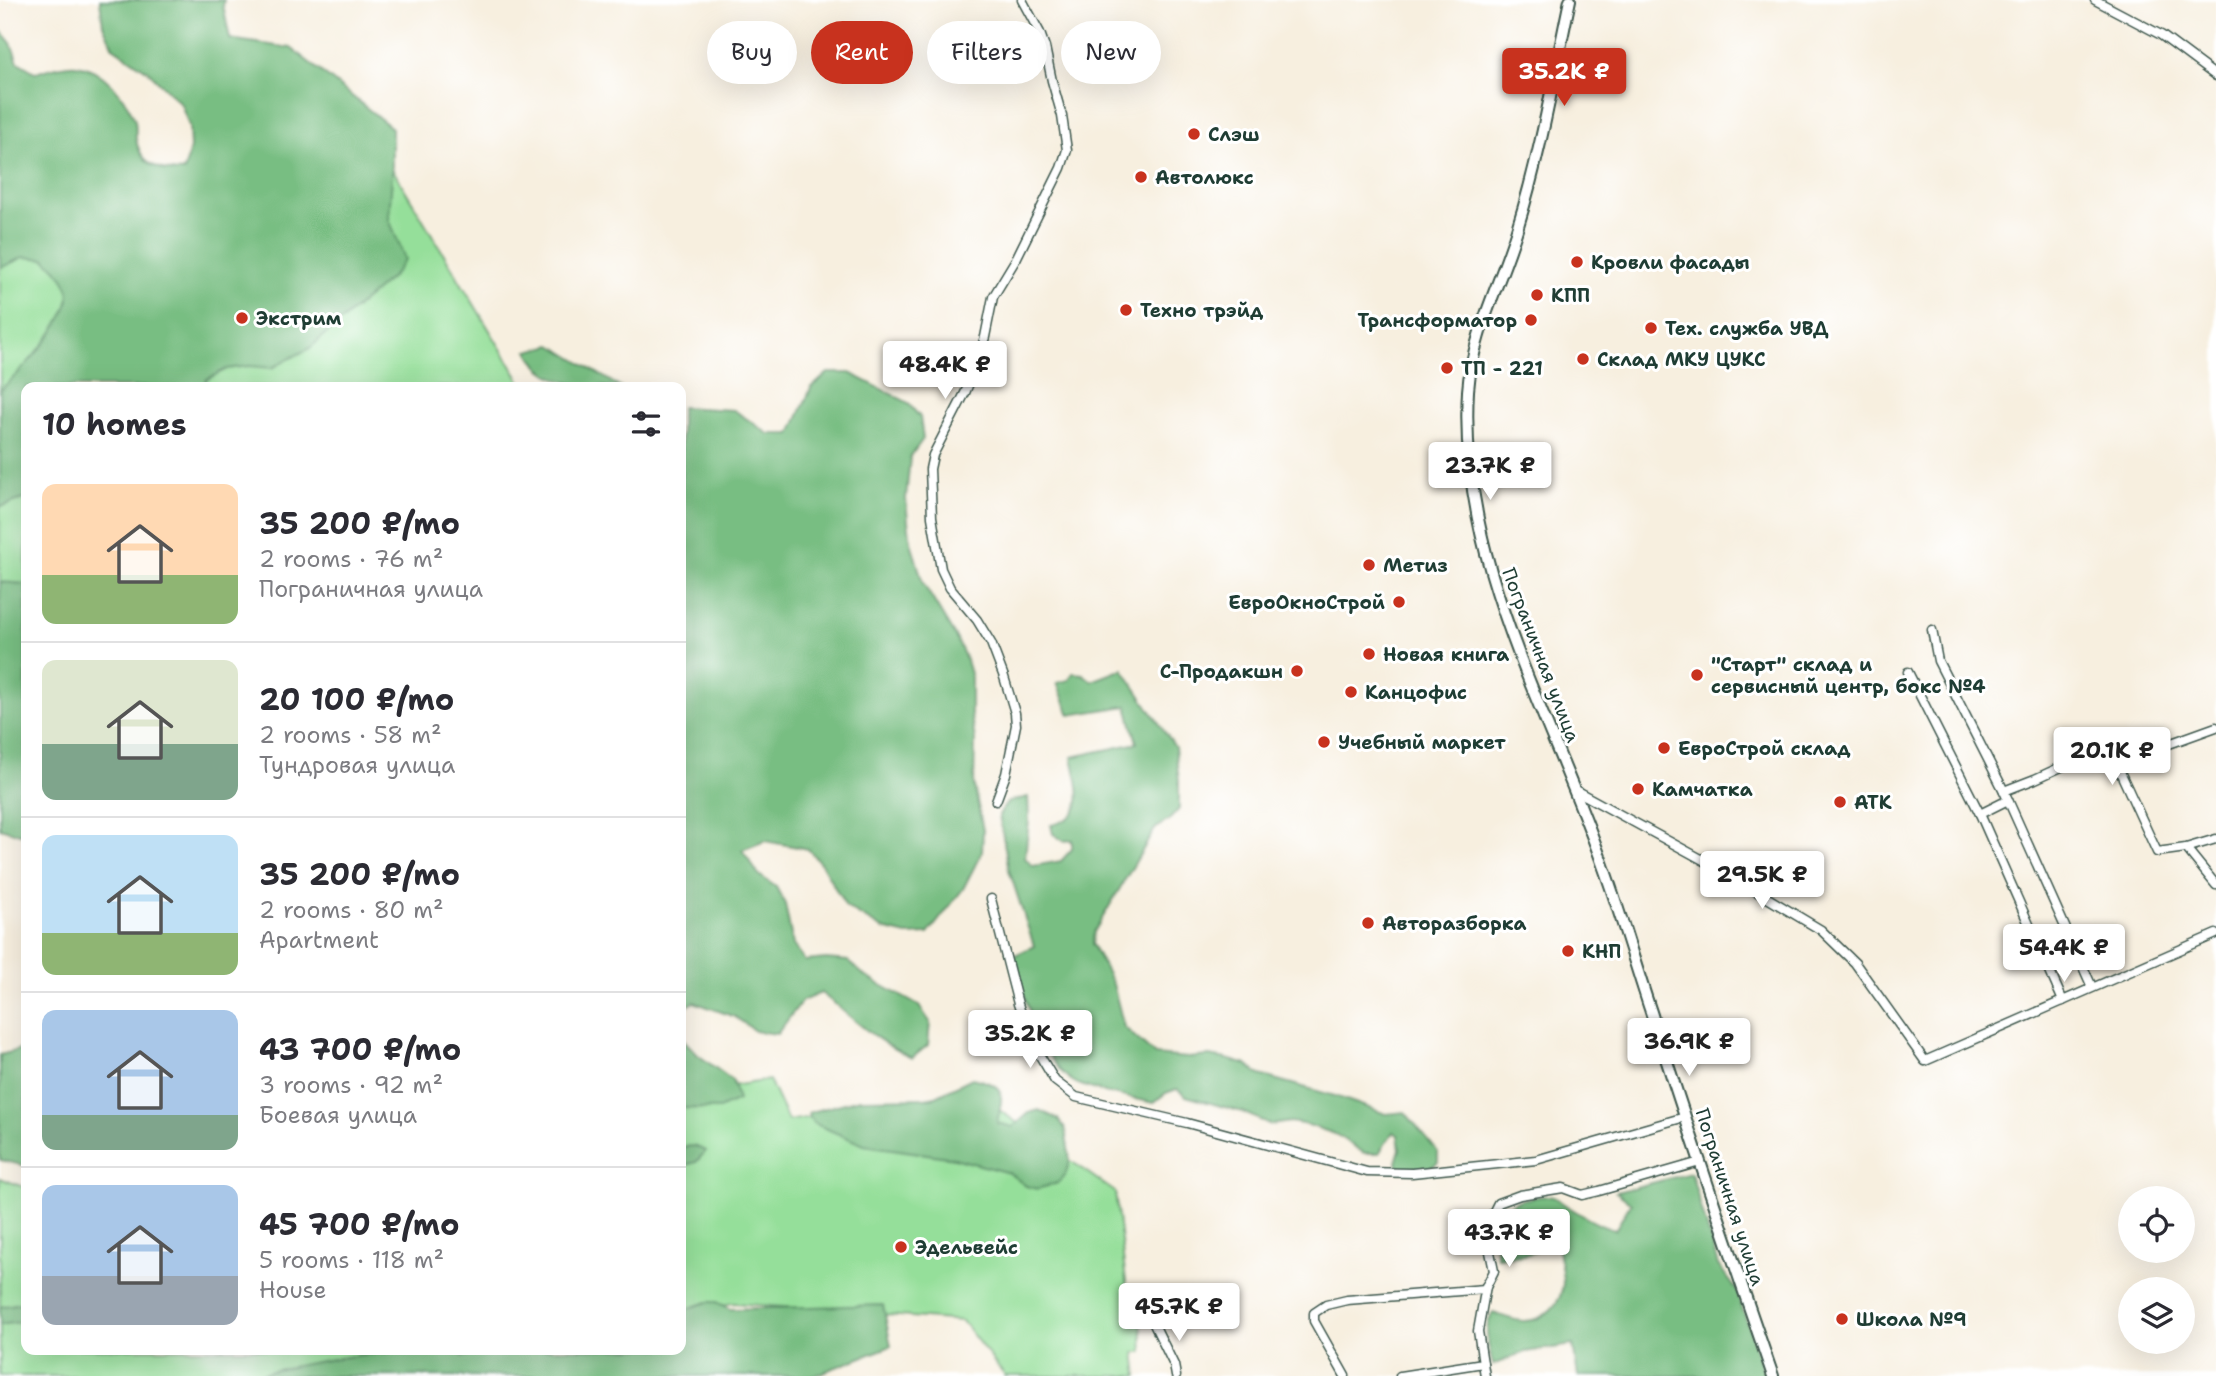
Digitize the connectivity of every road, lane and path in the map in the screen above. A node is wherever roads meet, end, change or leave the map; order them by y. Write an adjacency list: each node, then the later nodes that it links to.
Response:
1 (1022, 0): 11 (street)
2 (1570, 0): 9 (street, Пограничная улица)
3 (2095, 0): 4 (street)
4 (2216, 76)
5 (1932, 630): 10 (street)
6 (1908, 671): 12 (street)
7 (2216, 727): 8 (street)
8 (2116, 763): 10 (street); 14 (street)
9 (1575, 790): 19 (street); 20 (street, Пограничная улица)
10 (2006, 796): 12 (street); 18 (street)
11 (996, 801)
12 (1980, 814): 19 (street)
13 (2216, 839): 14 (street)
14 (2186, 848): 15 (street)
15 (2216, 886)
16 (991, 899): 20 (street)
17 (2216, 934): 18 (street)
18 (2092, 987): 19 (street)
19 (2063, 1001)
20 (1685, 1117): 21 (street, Пограничная улица)
21 (1700, 1162): 22 (street); 29 (street, Пограничная улица)
22 (1486, 1287): 24 (street); 26 (street)
23 (1152, 1320): 25 (street)
24 (1483, 1363): 27 (street); 28 (street)
25 (1176, 1376)
26 (1345, 1376)
27 (1400, 1376)
28 (1485, 1376)
29 (1773, 1376)

